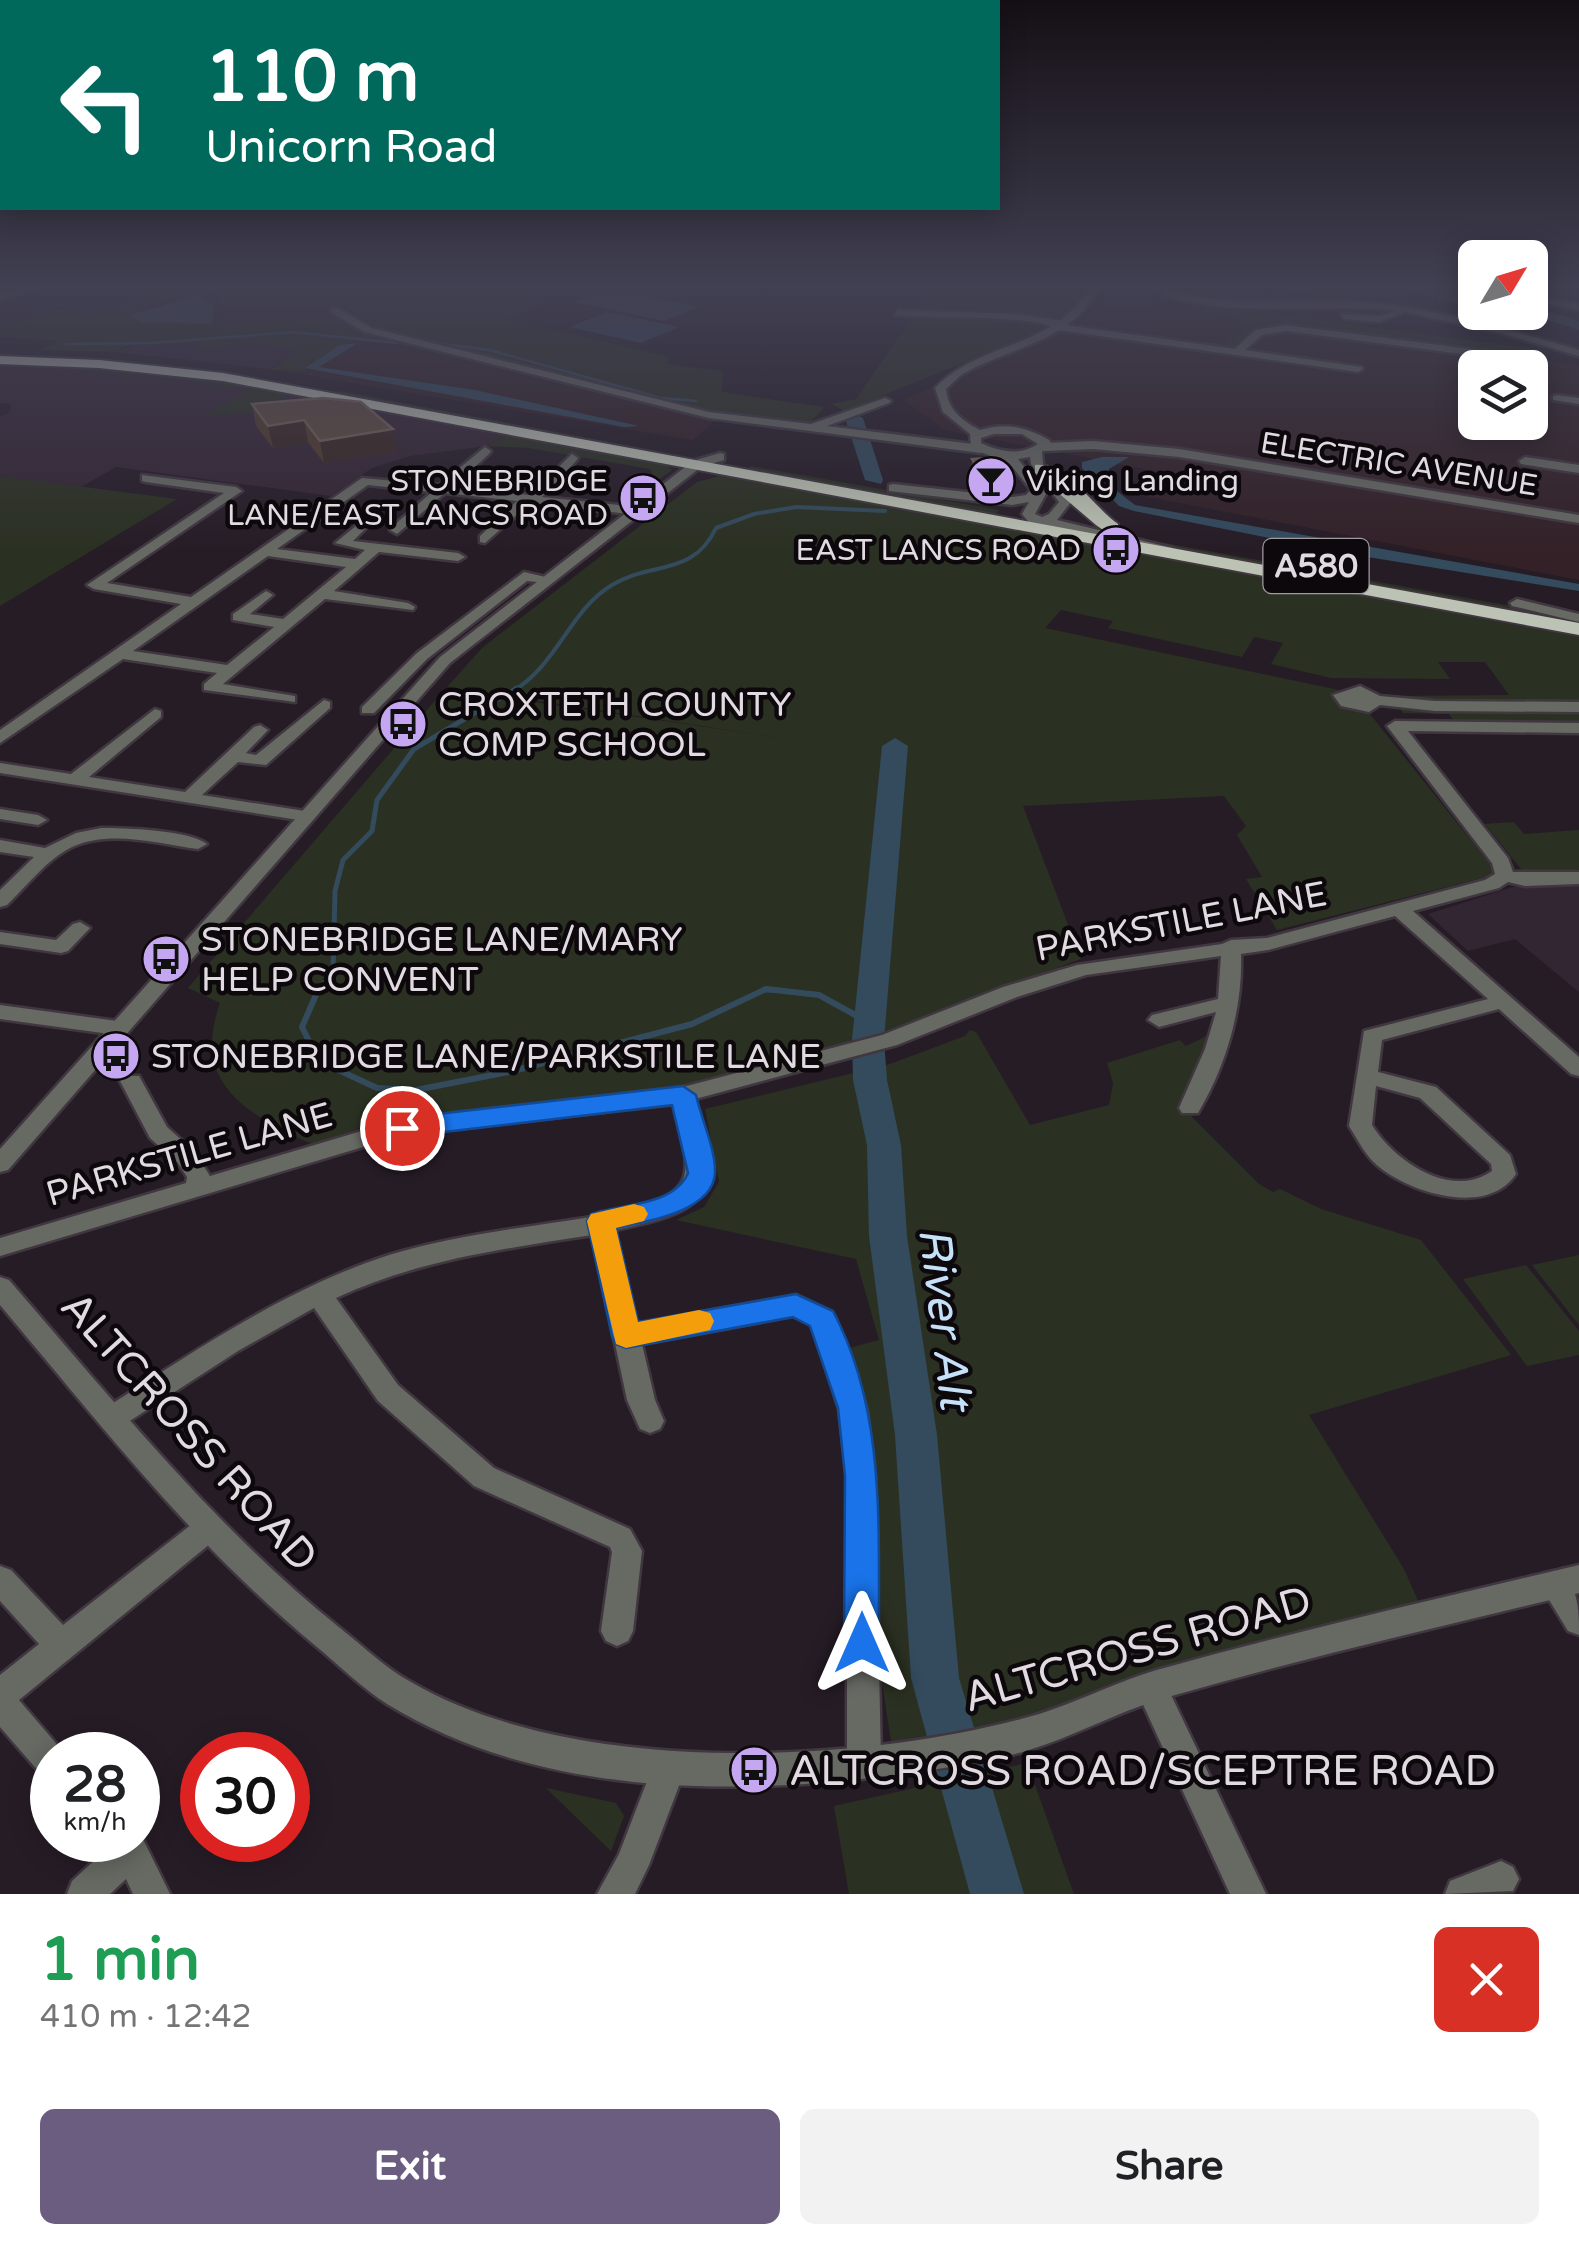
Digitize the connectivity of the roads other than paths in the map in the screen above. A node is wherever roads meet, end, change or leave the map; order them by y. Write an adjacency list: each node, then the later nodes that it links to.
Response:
1 (184, 374): 17 (highway, A580)
2 (262, 374): 17 (highway, A580)
3 (538, 374): 9 (street)
4 (956, 374): 8 (street)
5 (1557, 398): 6 (street)
6 (1579, 401)
7 (881, 404): 9 (street)
8 (956, 417): 10 (street); 11 (street)
9 (810, 428): 11 (street)
10 (1000, 429): 11 (street); 13 (street)
11 (977, 441): 14 (street)
12 (486, 450): 19 (street)
13 (1041, 451): 14 (street); 29 (street); 30 (street, ELECTRIC AVENUE); 32 (highway)
14 (1004, 454): 25 (street)
15 (572, 458): 22 (street)
16 (1525, 461): 20 (street)
17 (710, 463): 24 (highway, A580); 28 (street); 29 (highway, A580)
18 (448, 467): 19 (street)
19 (465, 469): 26 (street)
20 (1579, 469)
21 (146, 481): 42 (street)
22 (550, 481): 23 (street); 27 (street)
23 (567, 482)
24 (893, 488): 25 (street); 29 (highway, A580)
25 (1038, 490): 29 (street)
26 (440, 491): 27 (street); 33 (street); 36 (street)
27 (529, 500): 28 (street); 34 (street)
28 (638, 511): 39 (street)
29 (1035, 519): 32 (highway, A580); 46 (highway, A580)
30 (1579, 519)
31 (362, 525): 35 (street)
32 (1112, 528): 44 (highway, A580)
33 (397, 530)
34 (485, 539)
35 (376, 548): 37 (street); 38 (street)
36 (266, 552): 38 (street); 42 (street)
37 (458, 556)
38 (358, 564): 40 (street)
39 (547, 580): 48 (street); 49 (street)
40 (322, 594): 43 (street); 45 (street)
41 (266, 595): 45 (street)
42 (195, 602): 47 (street)
43 (408, 607)
44 (1579, 616)
45 (285, 624): 50 (street)
46 (1579, 628)
47 (120, 654): 50 (street); 59 (street)
48 (422, 656): 49 (street); 55 (street)
49 (444, 660): 64 (street)
50 (229, 670): 51 (street)
51 (289, 699)
52 (1376, 700): 54 (street)
53 (324, 705): 60 (street)
54 (1579, 708)
55 (368, 710)
56 (155, 714): 62 (street)
57 (1579, 728): 70 (street)
58 (260, 730): 60 (street)
59 (0, 738)
60 (234, 756): 63 (street)
61 (0, 768): 62 (street)
62 (74, 780): 63 (street)
63 (187, 798): 64 (street)
64 (305, 816): 81 (street)
65 (4, 819): 66 (street)
66 (38, 820)
67 (198, 844): 69 (street)
68 (0, 846): 69 (street)
69 (48, 854): 72 (street)
70 (1504, 876): 71 (street); 73 (street, PARKSTILE LANE)
71 (1579, 878)
72 (0, 900)
73 (1400, 910): 76 (street, PARKSTILE LANE); 77 (street)
74 (80, 928): 75 (street)
75 (0, 938)
76 (1231, 946): 78 (street); 85 (street, PARKSTILE LANE)
77 (1502, 1002): 82 (street); 83 (street)
78 (1227, 1003): 80 (street); 86 (street)
79 (0, 1012): 81 (street)
80 (1159, 1020)
81 (117, 1028): 87 (street)
82 (1579, 1069)
83 (1368, 1077): 83 (street)
84 (131, 1081): 88 (street)
85 (683, 1095): 88 (street, PARKSTILE LANE); 89 (street)
86 (1190, 1108)
87 (0, 1164)
88 (198, 1189): 90 (street, PARKSTILE LANE)
89 (600, 1221): 92 (street); 93 (street)
90 (0, 1247)
91 (0, 1286): 94 (street, ALTCROSS ROAD)
92 (318, 1293): 94 (street); 100 (street)
93 (626, 1336): 95 (street); 106 (street)
94 (112, 1418): 96 (street, ALTCROSS ROAD)
95 (650, 1421)
96 (206, 1530): 101 (street); 107 (street, ALTCROSS ROAD)
97 (0, 1580): 101 (street)
98 (1567, 1582): 99 (street); 102 (street, ALTCROSS ROAD)
99 (1579, 1621)
100 (617, 1631)
101 (60, 1644): 103 (street)
102 (1151, 1686): 106 (street, ALTCROSS ROAD); 114 (street)
103 (0, 1695)
104 (0, 1703): 105 (street)
105 (30, 1736)
106 (865, 1760): 107 (street, ALTCROSS ROAD)
107 (668, 1770): 113 (street)
108 (112, 1862): 111 (street)
109 (136, 1862): 112 (street)
110 (1501, 1878): 115 (street)
111 (85, 1894)
112 (152, 1894)
113 (615, 1894)
114 (1248, 1894)
115 (1463, 1894)

